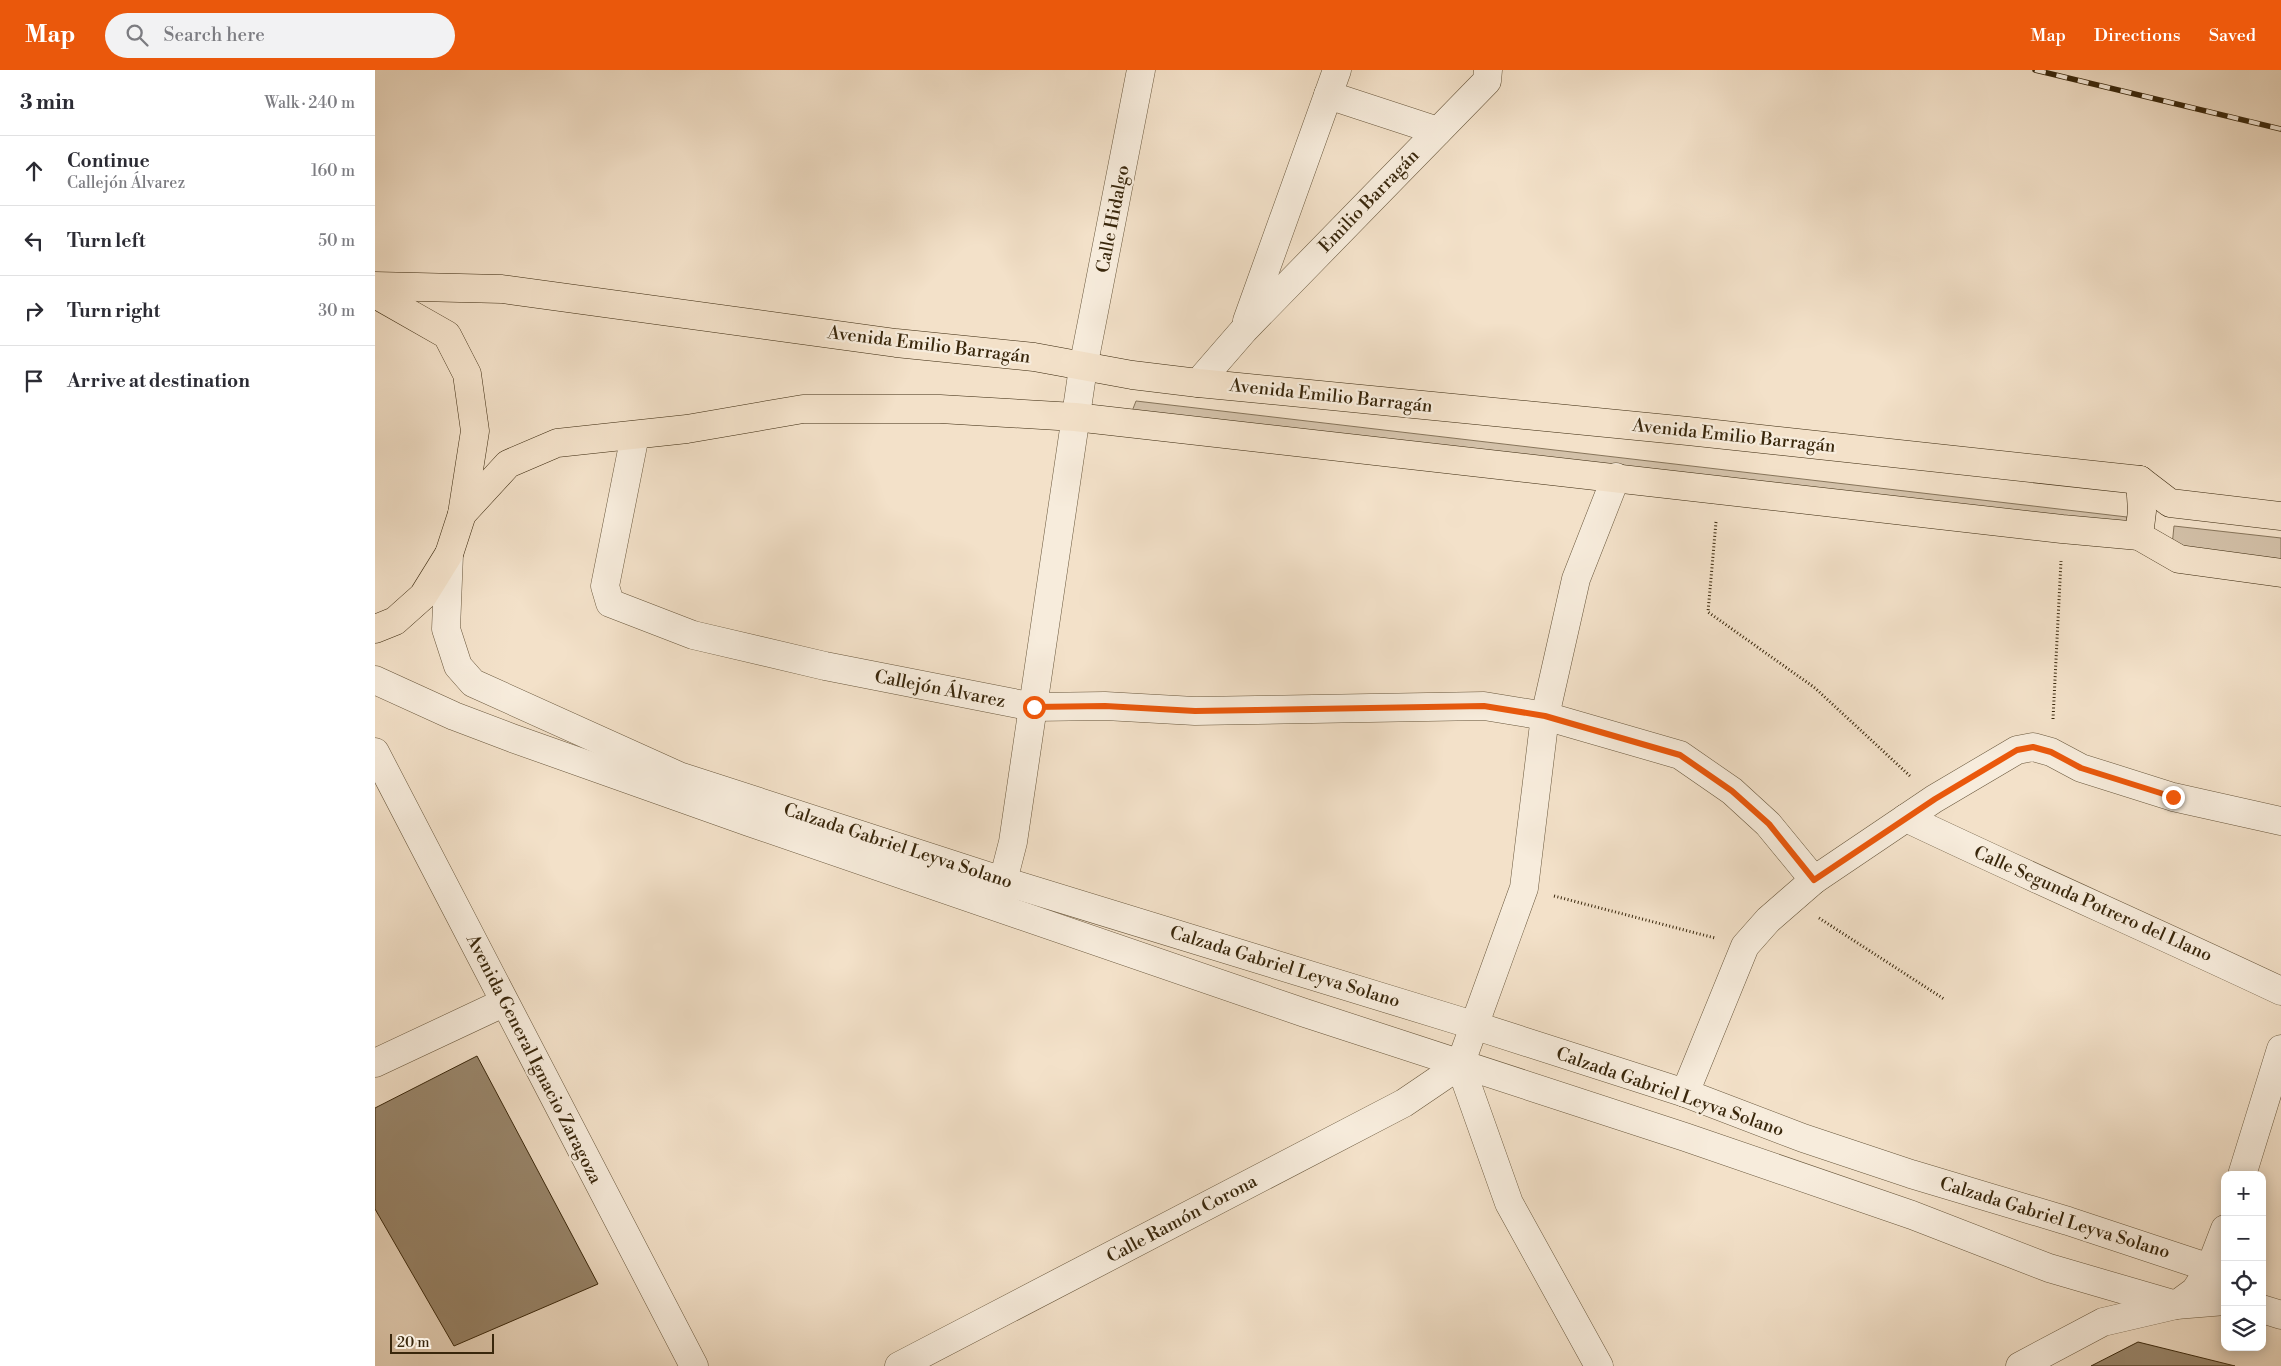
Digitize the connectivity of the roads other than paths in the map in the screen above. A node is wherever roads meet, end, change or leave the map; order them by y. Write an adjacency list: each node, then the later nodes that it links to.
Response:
1 (1141, 70): 8 (street, Calle Hidalgo)
2 (1488, 70): 4 (street, Emilio Barragán)
3 (1332, 83): 4 (street); 7 (street, Emilio Barragán)
4 (1438, 131): 7 (street, Emilio Barragán)
5 (375, 286): 8 (main road, Avenida Emilio Barragán)
6 (375, 294): 14 (main road)
7 (1244, 330): 9 (street, Emilio Barragán)
8 (1083, 368): 9 (main road, Avenida Emilio Barragán); 10 (street, Calle Hidalgo)
9 (1198, 383): 13 (main road, Avenida Emilio Barragán)
10 (1075, 417): 11 (main road); 12 (main road); 21 (street, Calle Hidalgo)
11 (635, 435): 14 (main road); 21 (street, Callejón Álvarez)
12 (1616, 477): 16 (main road); 22 (street)
13 (2140, 480): 15 (main road); 16 (main road)
14 (462, 514): 17 (main road, Calzada Gabriel Leyva Solano)
15 (2281, 516)
16 (2139, 536): 18 (main road)
17 (449, 554): 19 (main road, Calzada Gabriel Leyva Solano); 27 (street, Calzada Gabriel Leyva Solano)
18 (2281, 573)
19 (375, 630)
20 (375, 680): 33 (street, Calzada Gabriel Leyva Solano)
21 (1034, 707): 22 (street, Callejón Álvarez); 27 (street, Calle Hidalgo)
22 (1545, 716): 26 (street, Callejón Álvarez); 30 (street)
23 (375, 752): 29 (street, Avenida General Ignacio Zaragoza)
24 (1906, 818): 25 (street); 26 (street); 28 (street, Calle Segunda Potrero del Llano)
25 (2281, 821)
26 (1814, 880): 34 (street)
27 (1003, 881): 30 (street, Calzada Gabriel Leyva Solano)
28 (2281, 991)
29 (503, 1002): 32 (street); 42 (street, Avenida General Ignacio Zaragoza)
30 (1473, 1025): 33 (street); 34 (street, Calzada Gabriel Leyva Solano)
31 (2281, 1050): 35 (street)
32 (375, 1063)
33 (1460, 1065): 39 (street, Calzada Gabriel Leyva Solano); 43 (street, Calle Ramón Corona); 44 (street)
34 (1685, 1093): 37 (street, Calzada Gabriel Leyva Solano)
35 (2243, 1171)
36 (2221, 1254): 37 (street)
37 (2217, 1278): 39 (street)
38 (2221, 1301): 39 (street, Calzada Gabriel Leyva Solano)
39 (2176, 1305): 45 (street)
40 (2266, 1310): 41 (street)
41 (2281, 1316)
42 (694, 1366)
43 (899, 1366)
44 (1599, 1366)
45 (2020, 1366)

